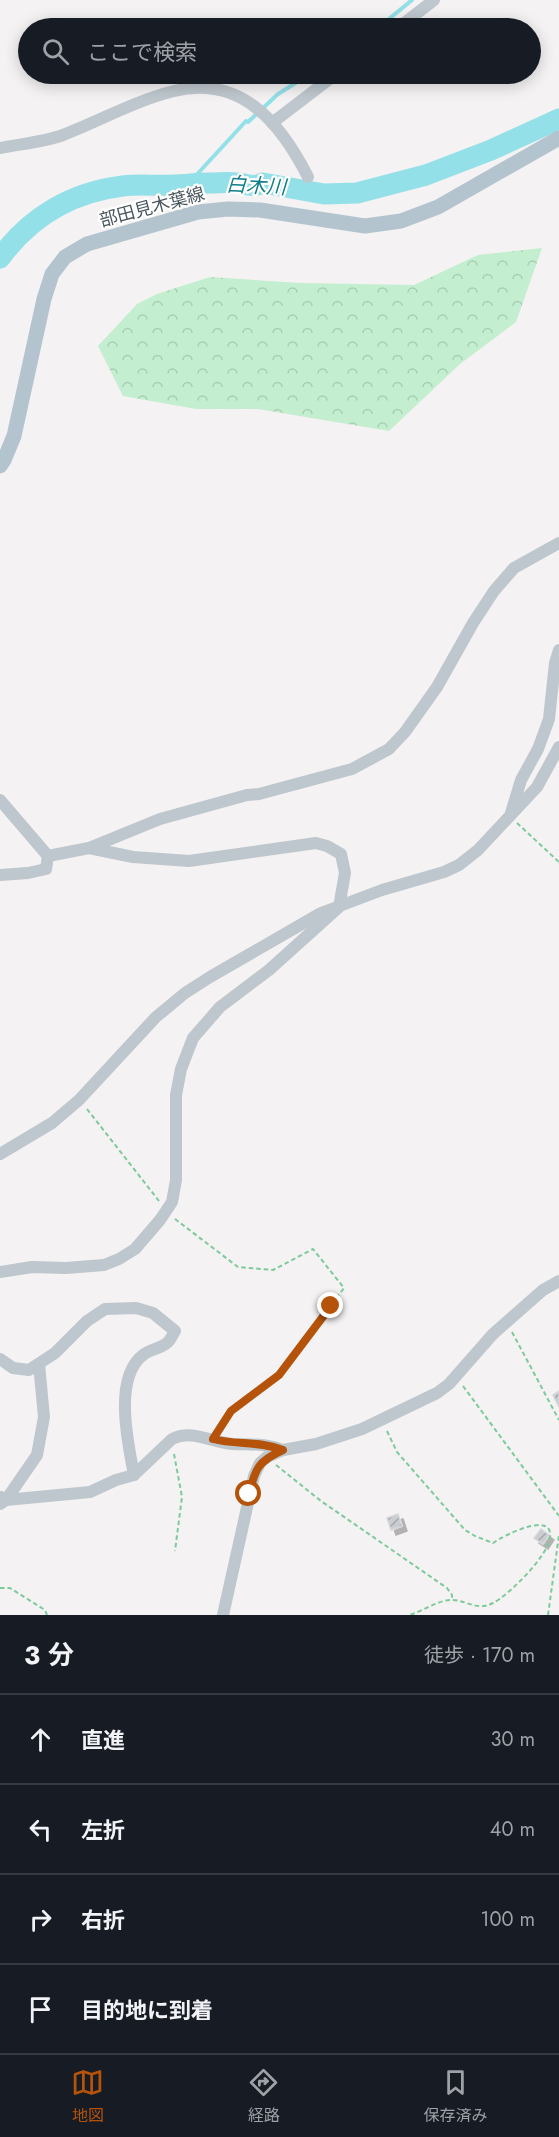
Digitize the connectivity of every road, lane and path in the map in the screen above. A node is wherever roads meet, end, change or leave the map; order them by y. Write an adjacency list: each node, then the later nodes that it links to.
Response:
1 (434, 0): 2 (street)
2 (411, 18)
3 (323, 84): 4 (street)
4 (272, 123): 6 (street); 7 (street)
5 (559, 138): 8 (main road, 部田見木葉線)
6 (0, 148)
7 (308, 177)
8 (0, 466)
9 (559, 543): 14 (street)
10 (559, 650): 13 (street)
11 (559, 747): 13 (street)
12 (0, 800): 15 (street)
13 (512, 818): 16 (path); 18 (street)
14 (89, 848): 15 (street); 18 (street)
15 (48, 856): 17 (street)
16 (559, 862)
17 (0, 874)
18 (339, 907): 19 (street); 23 (street)
19 (79, 1100): 20 (street); 21 (path)
20 (0, 1154)
21 (164, 1207)
22 (171, 1216): 32 (path)
23 (0, 1272)
24 (559, 1281): 25 (street)
25 (507, 1322): 28 (street); 30 (path)
26 (0, 1359): 27 (street)
27 (39, 1364): 35 (street); 36 (street)
28 (455, 1377): 29 (street); 37 (path)
29 (382, 1420): 33 (street); 41 (path)
30 (559, 1420)
31 (171, 1439): 32 (street); 35 (street); 39 (path)
32 (213, 1439): 33 (street)
33 (283, 1450): 34 (street)
34 (267, 1457): 41 (path); 43 (street)
35 (134, 1475): 36 (street)
36 (2, 1500)
37 (559, 1516)
38 (559, 1534): 45 (path)
39 (175, 1551)
40 (0, 1588): 42 (path)
41 (452, 1600): 44 (path)
42 (47, 1615)
43 (223, 1615)
44 (409, 1615)
45 (548, 1615)

